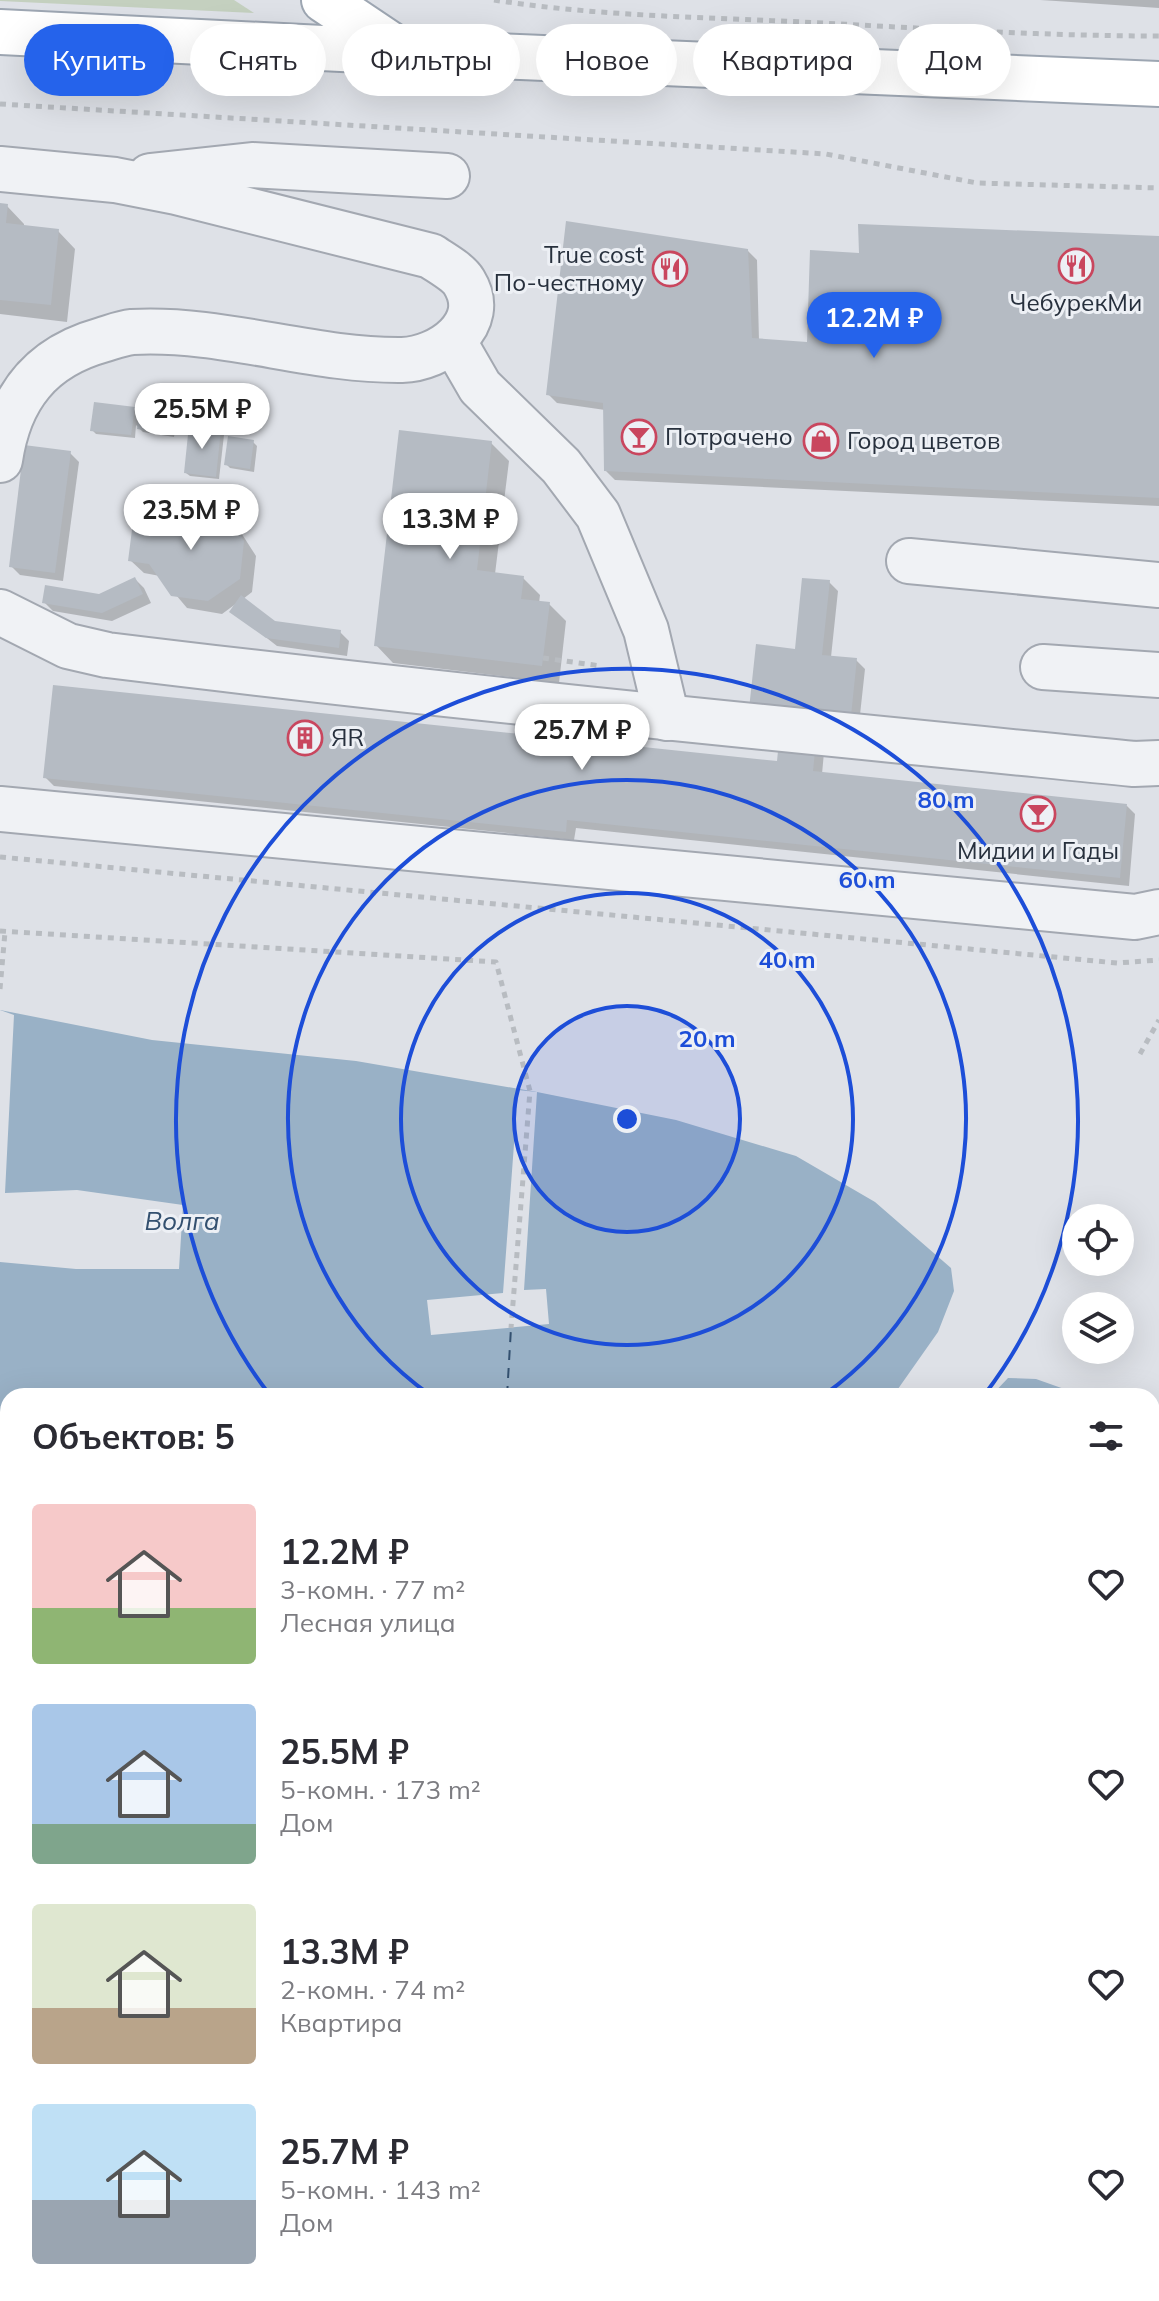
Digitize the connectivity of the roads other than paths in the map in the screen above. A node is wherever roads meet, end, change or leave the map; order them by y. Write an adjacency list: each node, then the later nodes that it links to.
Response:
1 (324, 0): 2 (main road)
2 (360, 24)
3 (0, 32): 4 (main road)
4 (342, 49)
5 (520, 57): 6 (main road)
6 (1159, 84)
7 (0, 169): 9 (lane)
8 (447, 176): 9 (lane)
9 (115, 180): 10 (lane)
10 (454, 342): 11 (lane); 17 (lane)
11 (0, 460)
12 (909, 561): 13 (lane)
13 (1159, 585)
14 (0, 612): 17 (lane)
15 (1043, 667): 16 (lane)
16 (1159, 675)
17 (667, 718): 18 (lane)
18 (1159, 763)
19 (0, 809): 20 (lane)
20 (1159, 912)

